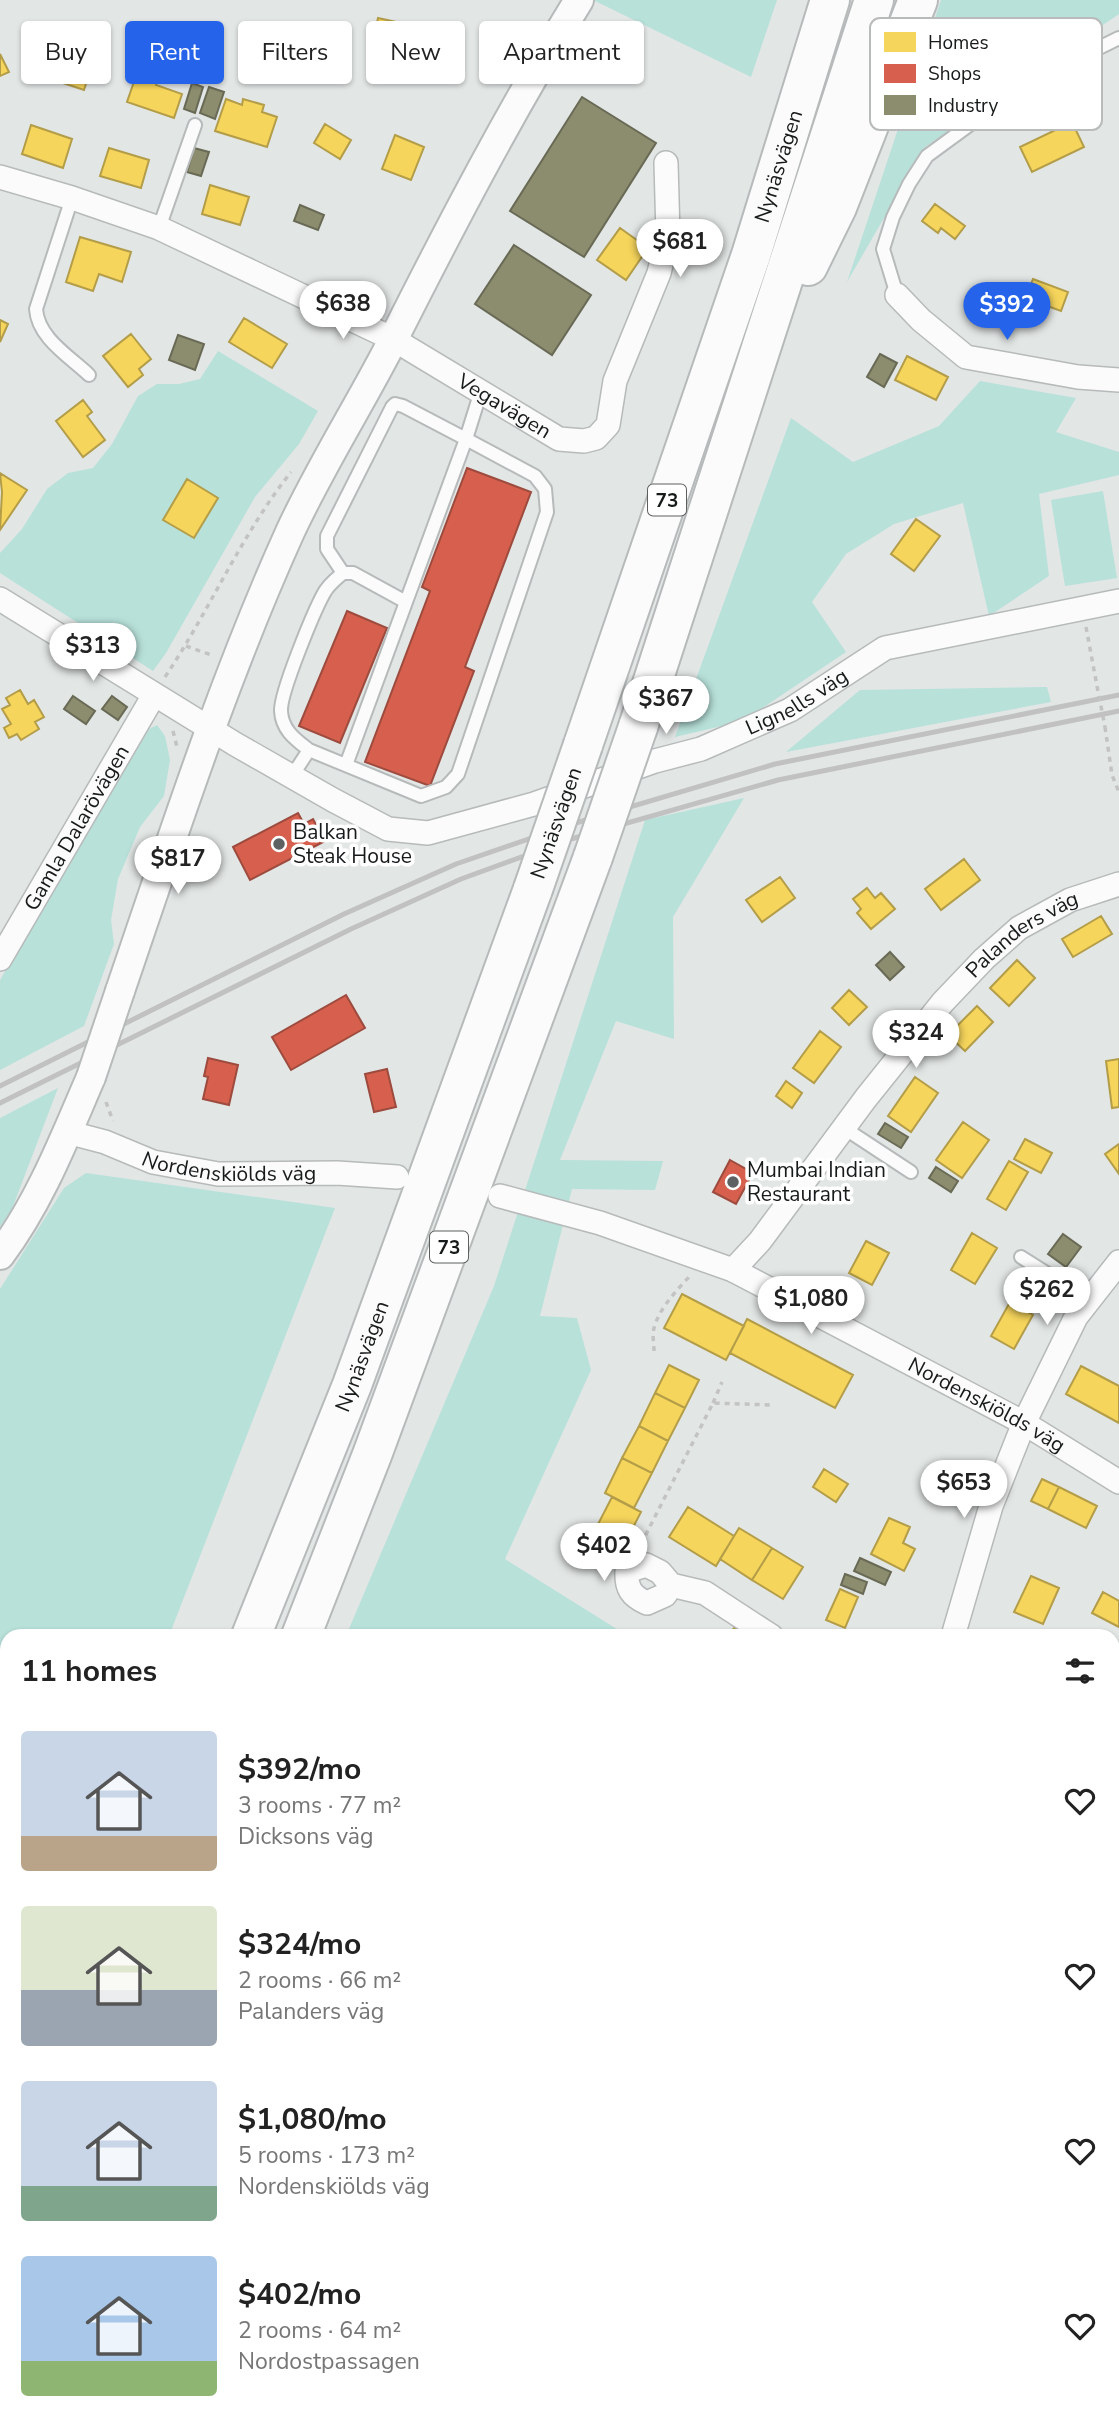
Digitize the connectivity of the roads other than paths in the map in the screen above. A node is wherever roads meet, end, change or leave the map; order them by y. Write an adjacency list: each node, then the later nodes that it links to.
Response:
1 (579, 0): 16 (street)
2 (830, 0): 46 (highway, Nynäsvägen / 73, bridge)
3 (874, 0): 20 (highway, Nynäsvägen / 73)
4 (918, 0): 5 (highway)
5 (911, 18)
6 (1119, 38): 7 (lane)
7 (1102, 46)
8 (870, 121): 20 (highway)
9 (195, 125): 14 (lane)
10 (962, 130): 15 (lane)
11 (666, 163): 19 (street, Vegavägen)
12 (0, 177): 13 (street, Vegavägen)
13 (72, 198): 14 (street, Vegavägen); 17 (lane)
14 (159, 228): 16 (street, Vegavägen)
15 (897, 295): 18 (street)
16 (393, 339): 19 (street, Vegavägen); 27 (street)
17 (89, 374)
18 (1119, 380)
19 (481, 391): 21 (lane)
20 (746, 393): 47 (highway, Nynäsvägen / 73, bridge)
21 (466, 439): 22 (lane); 25 (lane); 29 (lane)
22 (343, 573): 25 (lane); 28 (lane)
23 (0, 599): 26 (street, Lignells väg)
24 (1119, 601): 30 (street, Lignells väg)
25 (406, 602): 29 (lane)
26 (151, 700): 27 (street, Lignells väg); 32 (street, Gamla Dalarövägen)
27 (210, 728): 30 (street, Lignells väg); 34 (street, bridge)
28 (309, 750): 29 (lane); 30 (lane)
29 (346, 765)
30 (292, 776)
31 (1119, 884): 33 (street, Palanders väg)
32 (0, 959)
33 (844, 1128): 35 (lane); 41 (street, Palanders väg)
34 (67, 1132): 36 (street, Nordenskiölds väg); 38 (street)
35 (911, 1171)
36 (397, 1177)
37 (500, 1196): 41 (street, Nordenskiölds väg)
38 (0, 1255)
39 (1021, 1257): 42 (lane)
40 (1119, 1262): 42 (street)
41 (733, 1270): 43 (street, Nordenskiölds väg)
42 (1089, 1300): 43 (street)
43 (1024, 1423): 44 (street, Nordenskiölds väg); 49 (street)
44 (1119, 1482)
45 (671, 1585): 45 (street); 48 (street)
46 (254, 1629)
47 (304, 1629)
48 (760, 1629)
49 (955, 1629)

